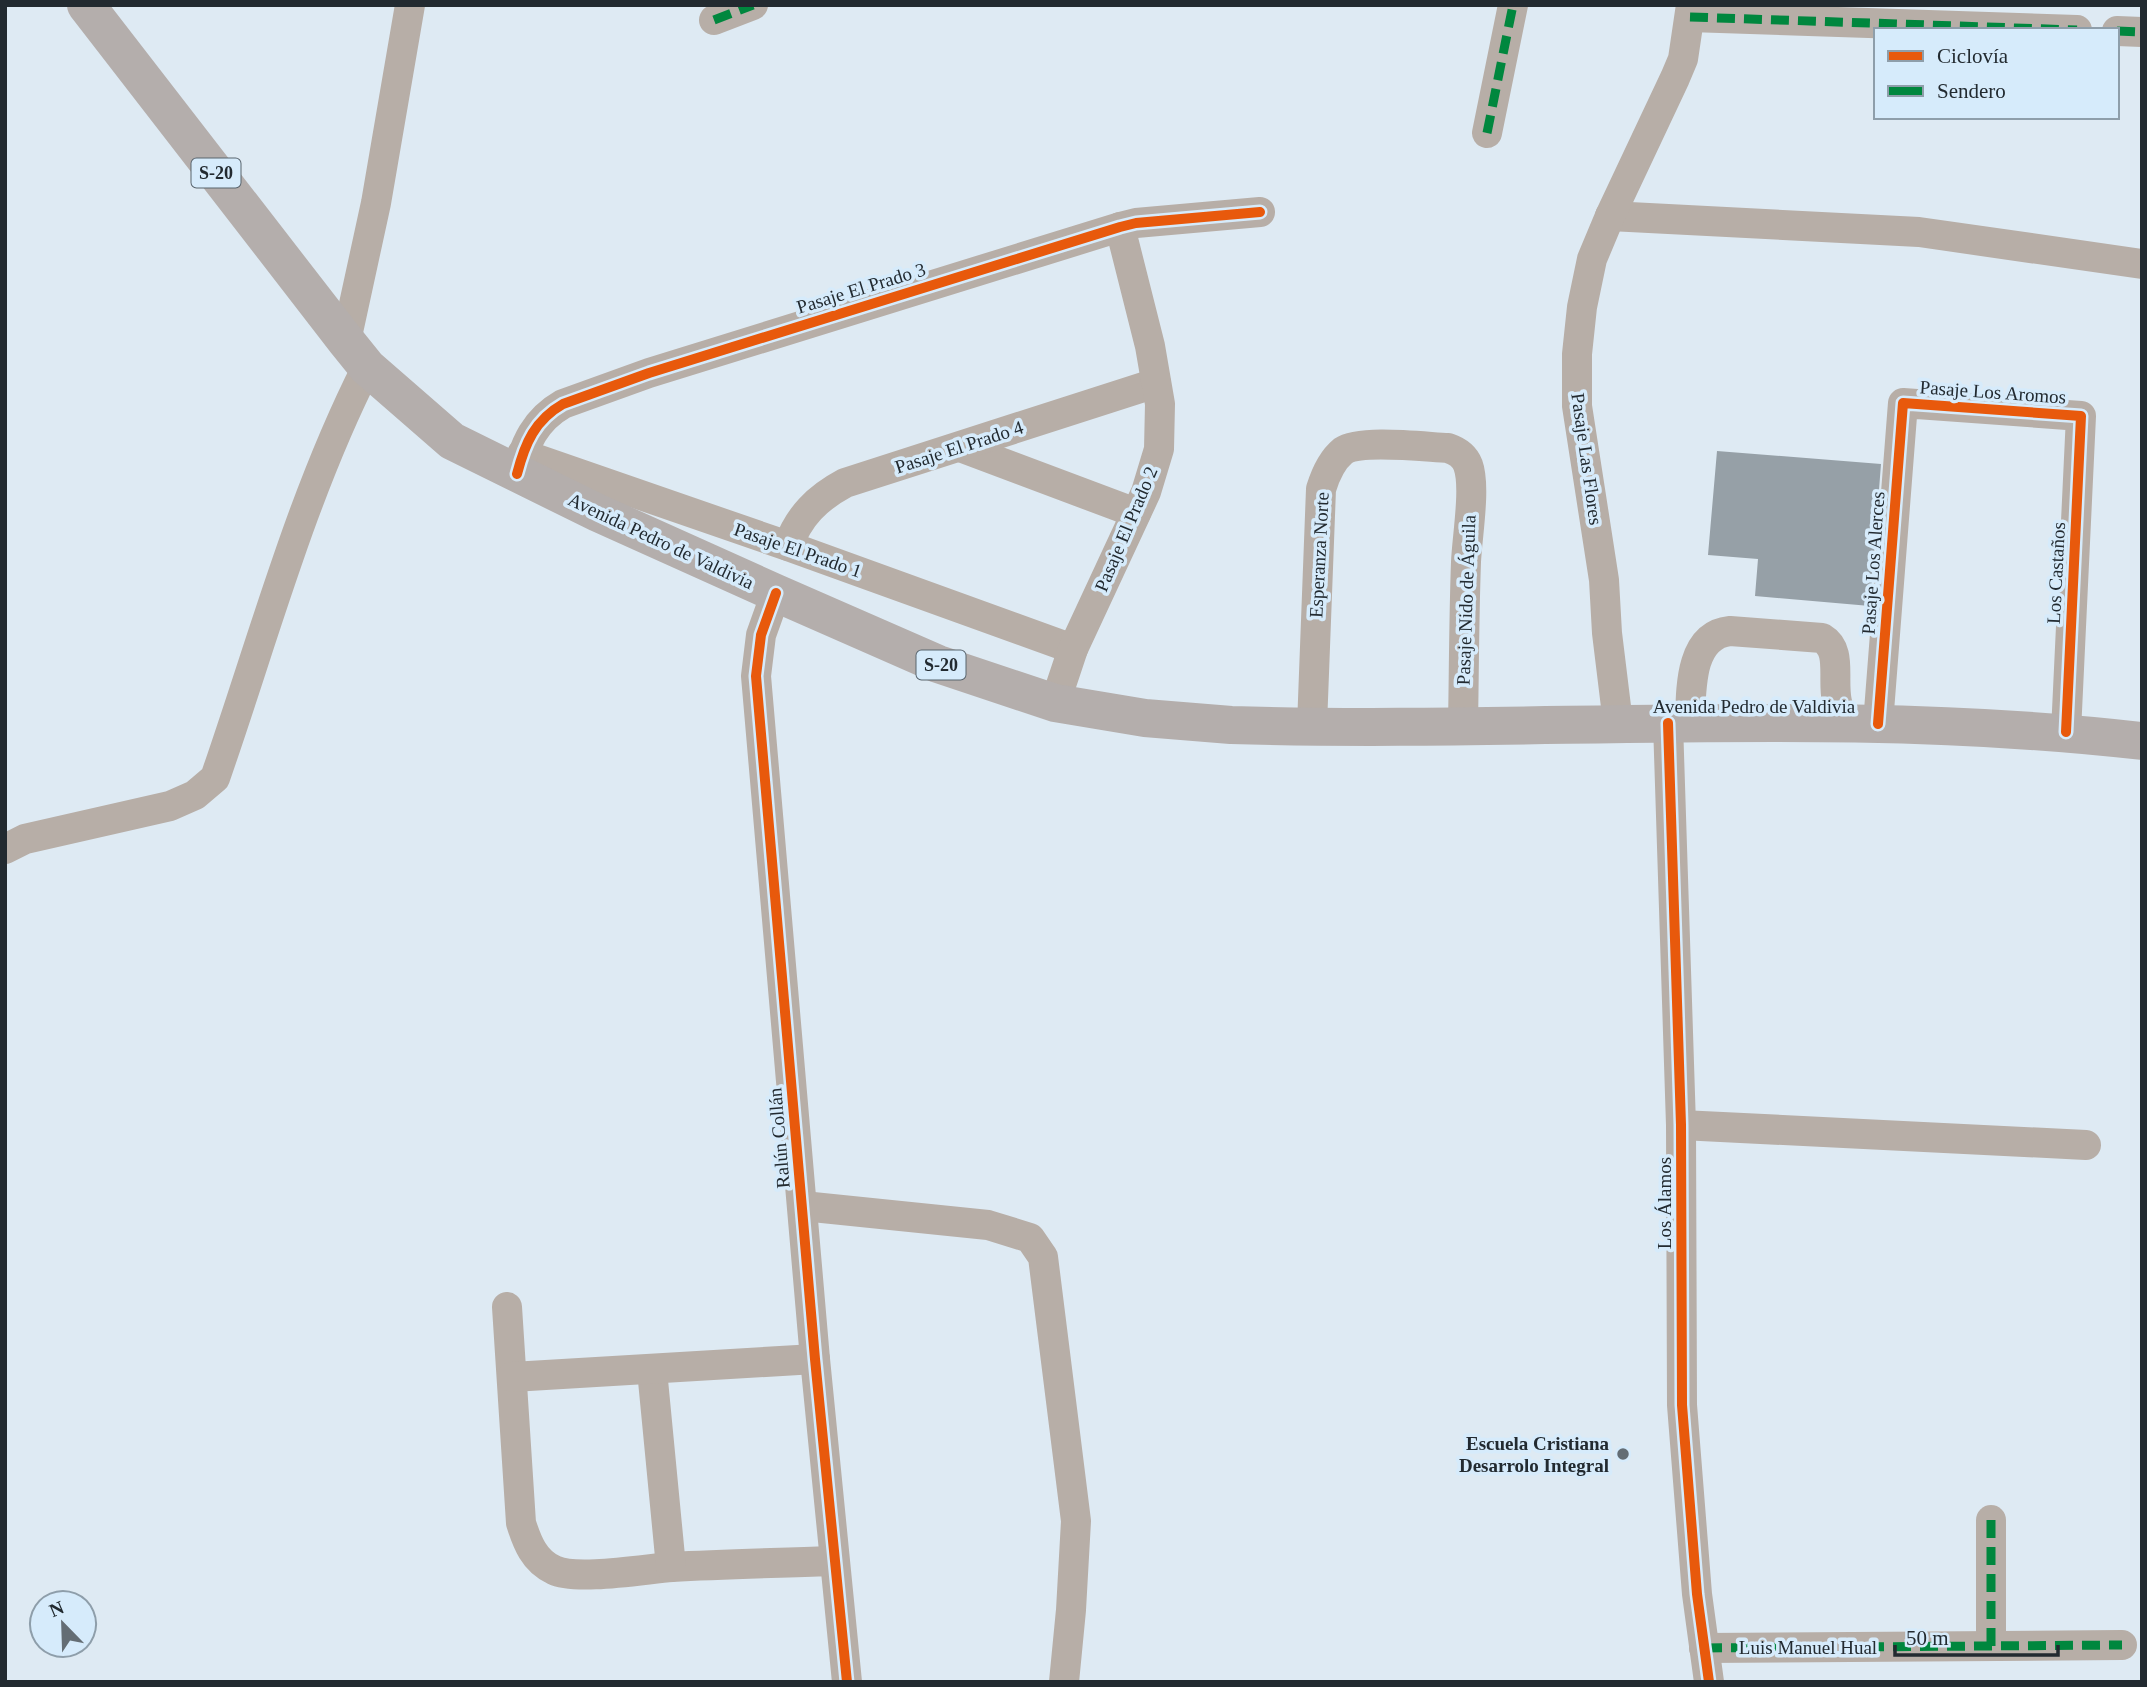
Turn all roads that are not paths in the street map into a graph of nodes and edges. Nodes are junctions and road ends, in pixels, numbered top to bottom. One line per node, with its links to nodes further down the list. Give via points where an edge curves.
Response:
1 (86, 5): 15 (main road, Avenida Pedro de Valdivia / S-20)
2 (410, 5): 15 (street)
3 (753, 5): 6 (street)
4 (1513, 5): 10 (street)
5 (1690, 11): 7 (street); 12 (street, Pasaje Las Flores, via 1683,59)
6 (714, 20)
7 (2036, 28)
8 (2119, 31): 9 (street)
9 (2142, 32)
10 (1487, 133)
11 (1260, 212): 13 (street, Pasaje El Prado 3)
12 (1609, 216): 14 (street, via 1919,232); 27 (street, Pasaje Las Flores, via 1592,259 1582,307 1577,406 1604,580)
13 (1120, 227): 16 (street, Pasaje El Prado 2); 20 (street, Pasaje El Prado 3, via 563,404 533,430)
14 (2142, 264)
15 (356, 354): 20 (main road, Avenida Pedro de Valdivia / S-20, via 452,441); 34 (street, via 344,413 316,479 215,778 195,796 170,806 25,839)
16 (1156, 383): 19 (street, Pasaje El Prado 4); 22 (street, Pasaje El Prado 2, via 1159,449)
17 (1903, 404): 18 (street, Pasaje Los Aromos); 29 (street, Pasaje Los Alerces)
18 (2081, 416): 32 (street, Los Castaños)
19 (960, 447): 22 (street); 23 (street, Pasaje El Prado 4, via 831,490 808,509)
20 (519, 464): 23 (street, Pasaje El Prado 1); 24 (main road, Avenida Pedro de Valdivia / S-20)
21 (1470, 475): 30 (street, Pasaje Nido de Águila); 31 (street, Esperanza Norte, via 1467,461 1448,448 1361,445 1343,452 1332,466 1320,498)
22 (1136, 513): 25 (street, Pasaje El Prado 2)
23 (788, 545): 25 (street, Pasaje El Prado 1)
24 (776, 593): 26 (main road, Avenida Pedro de Valdivia / S-20, via 938,664); 37 (street, Ralún Collán, via 761,635 757,676)
25 (1073, 649): 26 (street, Pasaje El Prado 2)
26 (1055, 703): 31 (main road, Avenida Pedro de Valdivia / S-20, via 1190,723)
27 (1618, 723): 28 (main road, Avenida Pedro de Valdivia); 30 (main road, Avenida Pedro de Valdivia / S-20)
28 (1679, 723): 29 (main road, Avenida Pedro de Valdivia); 29 (street, Los Álamos, via 1705,641 1730,631 1827,640 1835,654 1838,709); 35 (street, Los Álamos)
29 (1863, 724): 32 (main road, Avenida Pedro de Valdivia)
30 (1463, 725): 31 (main road, Avenida Pedro de Valdivia / S-20)
31 (1312, 726)
32 (2066, 732): 33 (main road, Avenida Pedro de Valdivia)
33 (2142, 741)
34 (5, 849)
35 (1681, 1125): 36 (street); 47 (street, Los Álamos, via 1682,1405)
36 (2086, 1145)
37 (803, 1206): 39 (street, Ralún Collán); 49 (street, via 988,1225 1030,1238 1043,1257 1076,1521)
38 (508, 1307): 41 (street)
39 (816, 1359): 40 (street); 43 (street, Ralún Collán)
40 (652, 1370): 41 (street); 44 (street)
41 (512, 1377): 44 (street, via 521,1523 539,1560 555,1571 584,1574)
42 (1991, 1520): 45 (street)
43 (834, 1561): 44 (street); 48 (street, Ralún Collán)
44 (671, 1567)
45 (1991, 1646): 46 (street, Luis Manuel Hual); 47 (street, Luis Manuel Hual)
46 (2122, 1646)
47 (1704, 1648): 50 (street, Los Álamos)
48 (847, 1682)
49 (1064, 1682)
50 (1709, 1682)

